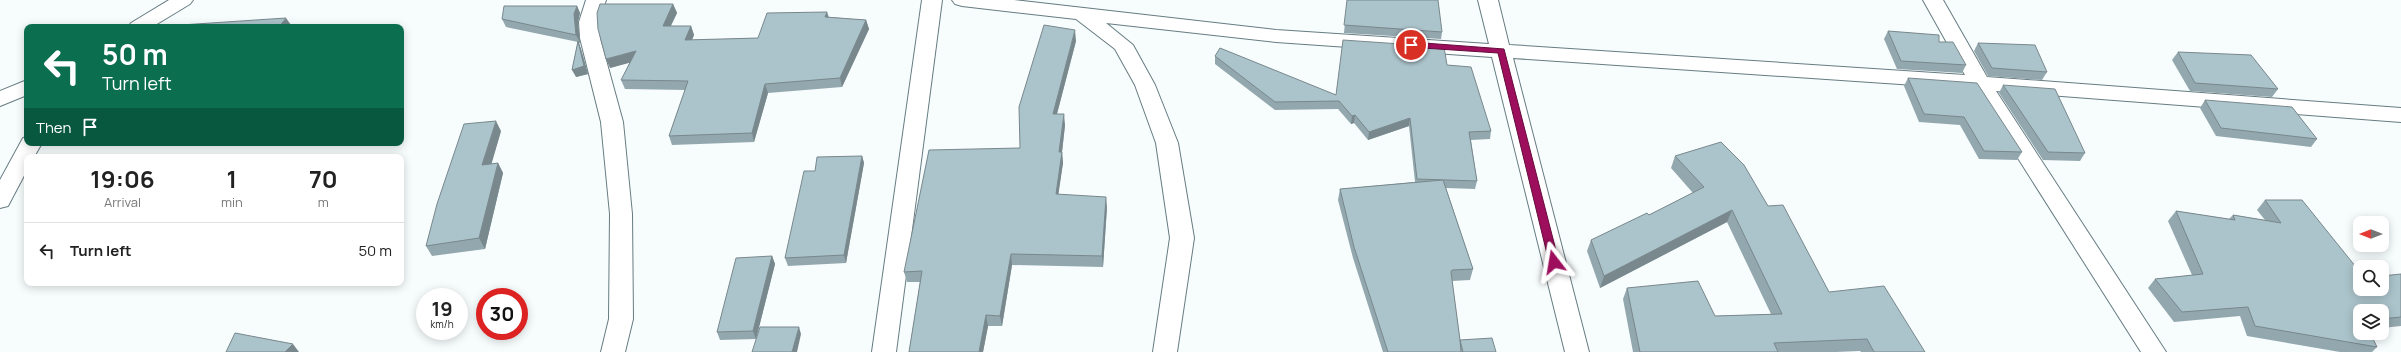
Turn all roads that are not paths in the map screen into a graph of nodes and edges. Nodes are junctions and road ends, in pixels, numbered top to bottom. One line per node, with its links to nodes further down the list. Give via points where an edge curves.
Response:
1 (183, 0): 8 (street)
2 (596, 0): 16 (street, via 589,22 590,38 612,122 621,214 621,319)
3 (932, 0): 17 (street)
4 (962, 0): 7 (street)
5 (1488, 0): 9 (street)
6 (1933, 0): 10 (street)
7 (1082, 14): 9 (street, via 1276,36); 18 (street, via 1123,45 1145,85 1167,143 1182,238)
8 (143, 24)
9 (1501, 51): 10 (street); 19 (street)
10 (1980, 83): 13 (street); 20 (street)
11 (24, 88): 12 (street)
12 (0, 99)
13 (2401, 115)
14 (24, 156): 15 (street)
15 (0, 200)
16 (613, 352)
17 (884, 352)
18 (1165, 352)
19 (1577, 352)
20 (2154, 352)

